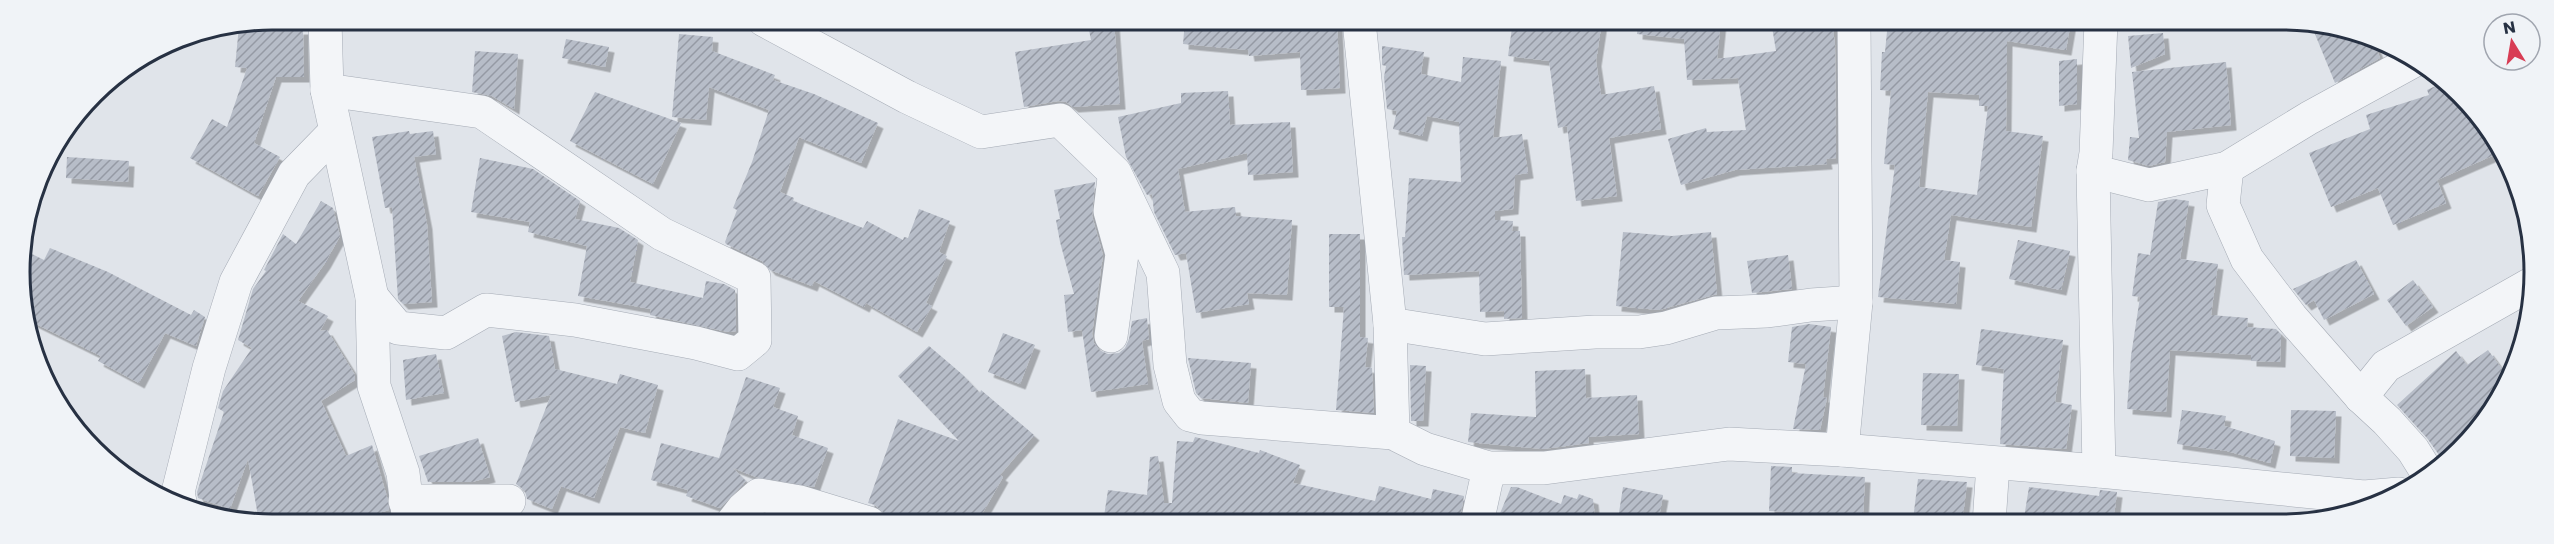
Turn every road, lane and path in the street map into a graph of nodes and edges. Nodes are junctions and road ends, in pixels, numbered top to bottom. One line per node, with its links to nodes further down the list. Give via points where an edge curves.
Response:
1 (326, 30): 7 (street)
2 (783, 30): 11 (street, via 981,132 1060,120)
3 (1360, 30): 15 (street)
4 (1854, 30): 14 (street)
5 (2101, 30): 10 (street)
6 (2403, 62): 9 (street)
7 (327, 90): 8 (street); 13 (street, via 482,112 662,234 753,278 755,340 738,354 575,320 486,310 446,333 398,328)
8 (335, 132): 13 (street); 24 (street, via 294,174 236,282 209,368)
9 (2227, 168): 10 (street, via 2149,185); 17 (street, via 2223,205 2247,259)
10 (2093, 171): 23 (street)
11 (1115, 173): 16 (street, via 1110,211 1122,254); 18 (street, via 1163,273 1170,365 1179,401 1190,415)
12 (2523, 289): 17 (street, via 2386,366)
13 (372, 297): 27 (street, via 374,386 403,472)
14 (1856, 302): 15 (street, via 1716,313 1639,332 1485,339); 19 (street)
15 (1390, 324): 18 (street)
16 (1111, 336)
17 (2361, 398): 22 (street, via 2400,435)
18 (1393, 433): 21 (street, via 1425,449)
19 (1842, 450): 20 (street); 21 (street, via 1729,444 1544,468)
20 (1993, 464): 23 (street); 31 (street)
21 (1489, 468): 30 (street)
22 (2424, 468)
23 (2099, 471): 25 (street)
24 (179, 496)
25 (2375, 496)
26 (509, 501): 27 (street)
27 (407, 512)
28 (739, 514): 29 (street, via 759,495)
29 (839, 514)
30 (1479, 514)
31 (1990, 514)

